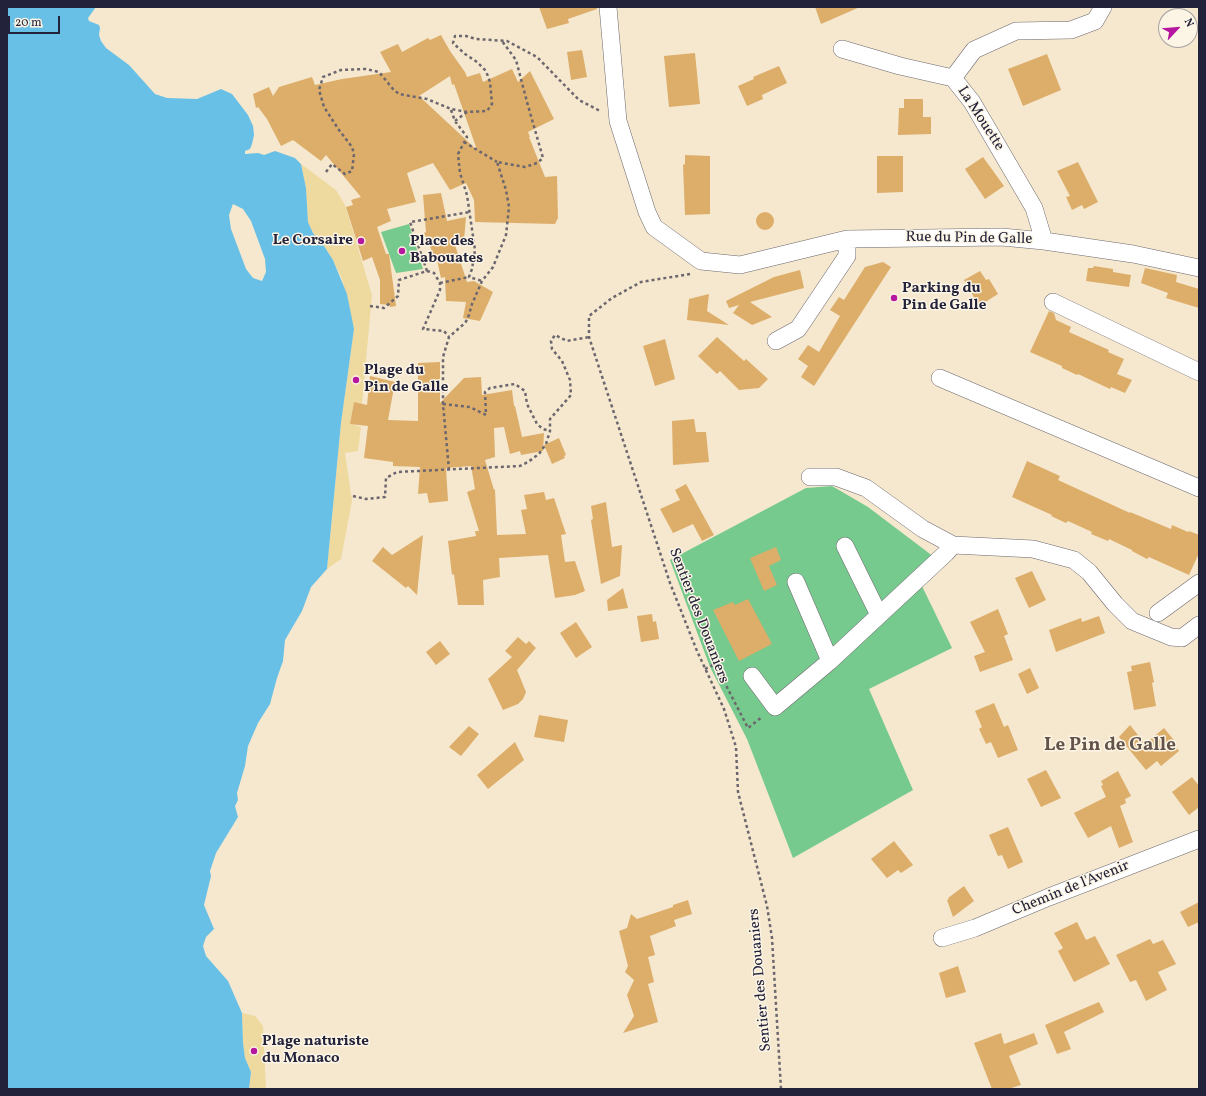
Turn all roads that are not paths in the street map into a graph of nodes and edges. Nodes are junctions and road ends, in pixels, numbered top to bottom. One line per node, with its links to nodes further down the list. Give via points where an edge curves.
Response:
1 (608, 7): 5 (street, Rue du Pin de Galle, via 618,120 654,227 701,262 740,265)
2 (1103, 7): 4 (street, via 1095,21 1071,30 1016,31 974,50)
3 (842, 49): 4 (street, La Mouette)
4 (952, 78): 6 (street, La Mouette, via 972,102 1034,208)
5 (847, 239): 6 (street, Rue du Pin de Galle, via 1002,237); 9 (street, via 847,256 798,329)
6 (1044, 241): 7 (street, Rue du Pin de Galle, via 1133,254)
7 (1199, 268)
8 (1053, 302): 10 (street)
9 (776, 341)
10 (1199, 372)
11 (940, 378): 13 (street)
12 (810, 477): 14 (street, via 836,476 866,488 923,529)
13 (1199, 488)
14 (953, 544): 19 (street); 20 (street, via 1033,549 1074,560 1089,572 1114,604 1132,621 1170,637 1182,638)
15 (845, 546): 19 (street)
16 (796, 582): 21 (street)
17 (1199, 583): 18 (street)
18 (1158, 613)
19 (879, 615): 21 (street)
20 (1199, 625)
21 (830, 661): 22 (street, via 775,707)
22 (752, 676)
23 (1199, 839): 24 (street, Chemin de l'Avenir, via 1048,897 976,928)
24 (942, 938)

